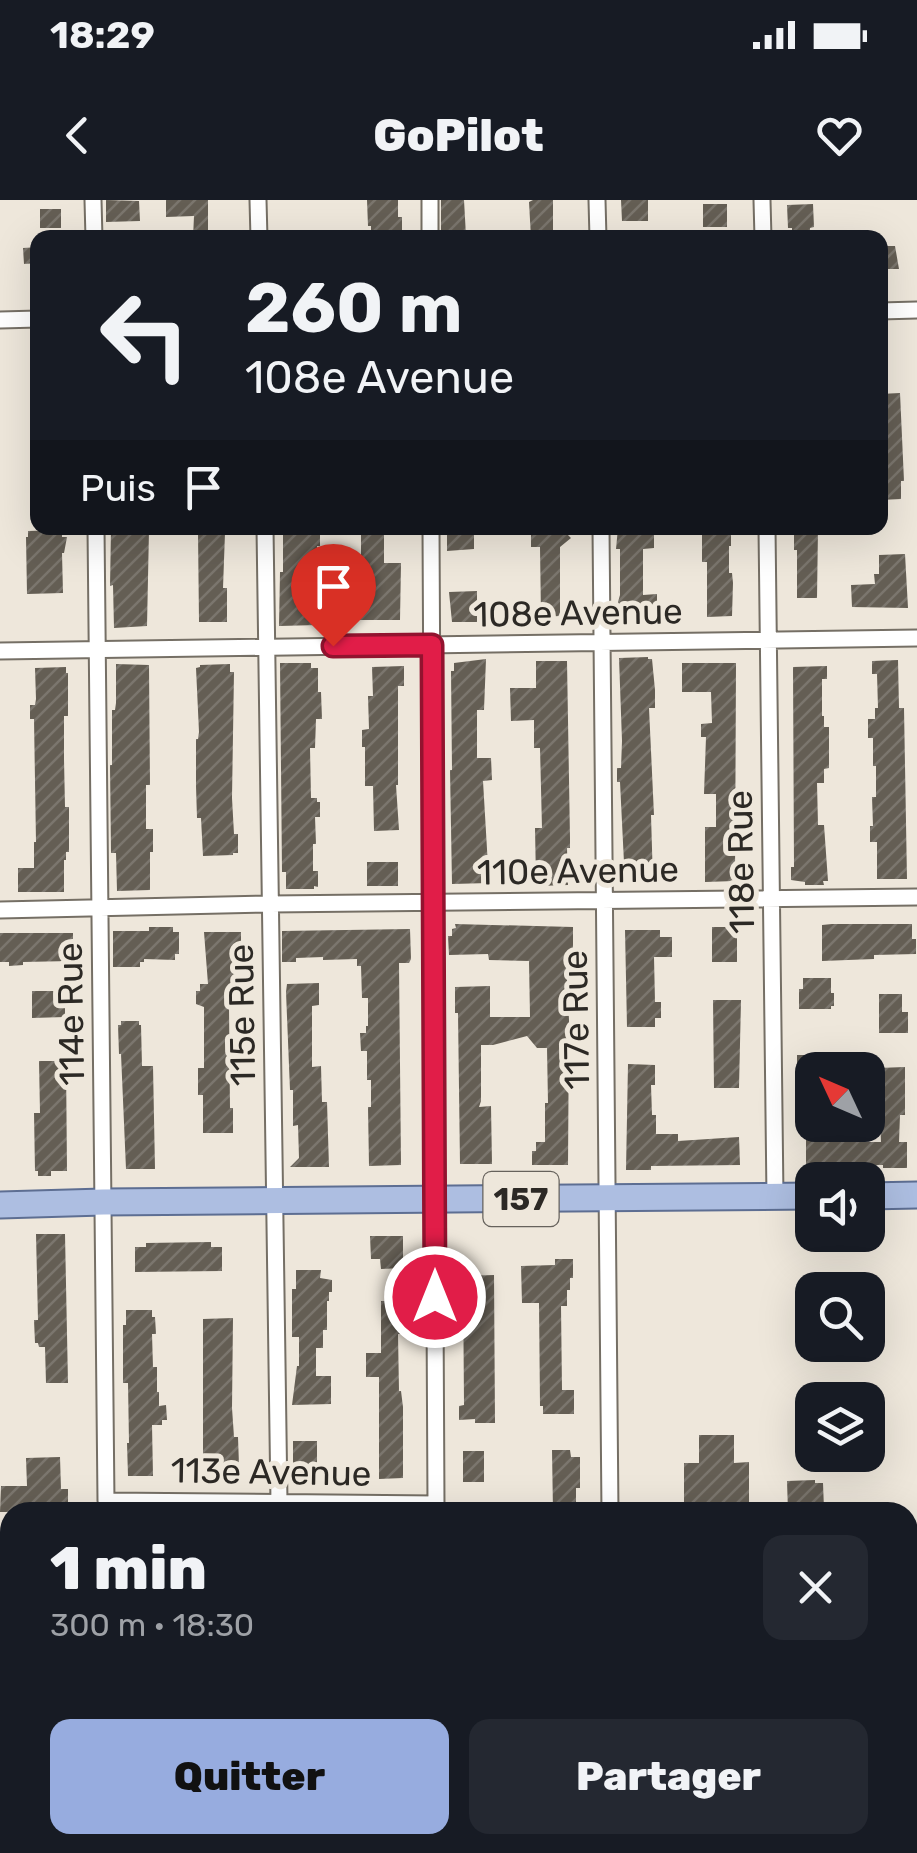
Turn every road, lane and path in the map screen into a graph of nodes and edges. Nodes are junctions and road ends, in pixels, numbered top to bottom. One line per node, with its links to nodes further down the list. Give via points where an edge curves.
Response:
1 (94, 200): 6 (street)
2 (258, 200): 7 (street)
3 (430, 200): 8 (street)
4 (598, 200): 9 (street)
5 (762, 200): 10 (street)
6 (94, 230)
7 (259, 230)
8 (430, 230)
9 (598, 230)
10 (763, 230)
11 (888, 310): 12 (street)
12 (917, 310)
13 (30, 319): 14 (street)
14 (0, 320)
15 (96, 535): 25 (street, 114e Rue)
16 (265, 535): 24 (street, 115e Rue)
17 (431, 535): 23 (street)
18 (600, 535): 22 (street, 117e Rue)
19 (766, 535): 21 (street, 118e Rue)
20 (917, 638): 21 (street, 108e Avenue)
21 (768, 640): 22 (street, 108e Avenue); 28 (street, 118e Rue)
22 (602, 642): 23 (street, 108e Avenue); 29 (street, 117e Rue)
23 (432, 645): 24 (street, 108e Avenue); 30 (street)
24 (266, 648): 25 (street, 108e Avenue); 31 (street, 115e Rue)
25 (98, 650): 26 (street, 108e Avenue); 32 (street, 114e Rue)
26 (0, 651)
27 (917, 897): 28 (street, 110e Avenue)
28 (771, 899): 29 (street, 110e Avenue); 34 (street, 118e Rue)
29 (604, 900): 30 (street, 110e Avenue); 38 (street, 117e Rue)
30 (433, 902): 31 (street, 110e Avenue); 39 (street)
31 (270, 904): 32 (street, 110e Avenue); 40 (street, 115e Rue)
32 (100, 907): 33 (street, 110e Avenue); 41 (street, 114e Rue)
33 (0, 910)
34 (775, 1196): 35 (main road, 157); 38 (main road, 157)
35 (795, 1196)
36 (885, 1196): 37 (main road)
37 (917, 1196)
38 (608, 1198): 39 (main road, 157); 46 (street, 117e Rue)
39 (435, 1199): 40 (main road, 157); 45 (street, 113e Avenue)
40 (275, 1201): 41 (main road, 157); 44 (street, 115e Rue)
41 (103, 1202): 42 (main road, 157); 43 (street, 114e Rue)
42 (0, 1205)
43 (106, 1500): 44 (street, 113e Avenue)
44 (279, 1502)
45 (436, 1502)
46 (610, 1502)

